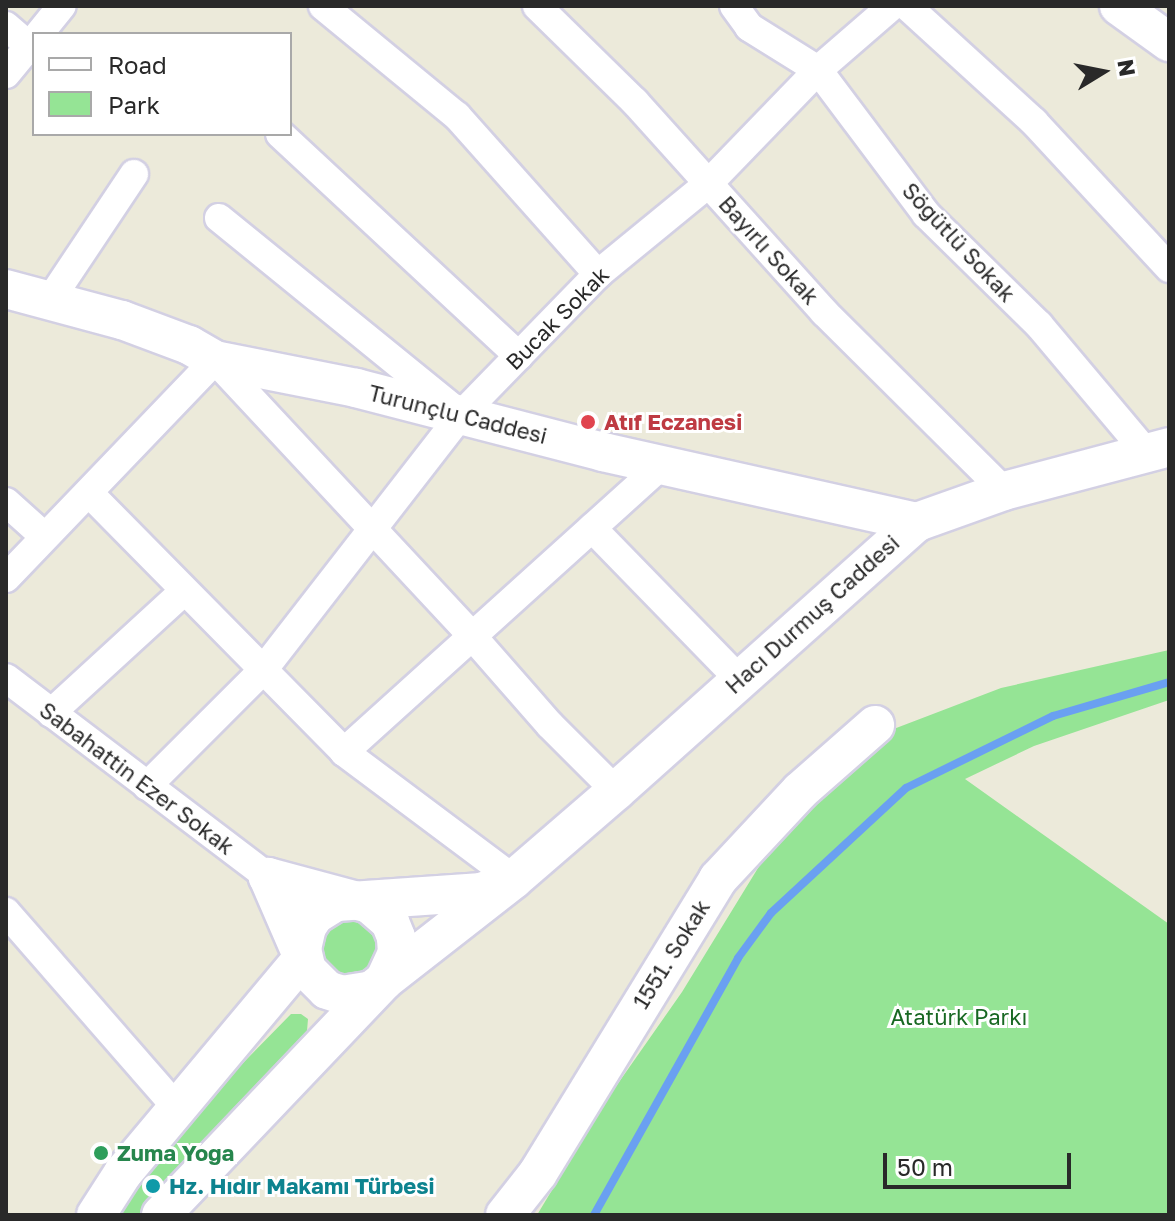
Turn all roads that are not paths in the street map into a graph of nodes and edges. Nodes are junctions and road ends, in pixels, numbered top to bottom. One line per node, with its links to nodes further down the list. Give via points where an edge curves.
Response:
1 (62, 6): 8 (street)
2 (323, 6): 18 (street, via 457,116)
3 (537, 6): 15 (street, Bayırlı Sokak, via 635,102)
4 (734, 6): 11 (street, Söğütlü Sokak, via 749,27)
5 (892, 6): 11 (street, Bucak Sokak)
6 (907, 6): 17 (street, via 1034,122)
7 (6, 26): 9 (street)
8 (41, 32)
9 (32, 39)
10 (32, 42): 12 (street)
11 (818, 70): 15 (street, Bucak Sokak); 24 (street, Söğütlü Sokak, via 926,214)
12 (6, 74)
13 (282, 136): 21 (street)
14 (134, 174): 20 (street)
15 (708, 184): 18 (street, Bucak Sokak); 26 (street, Bayırlı Sokak, via 824,312)
16 (219, 218): 23 (street)
17 (1169, 268)
18 (598, 274): 21 (street, Bucak Sokak)
19 (6, 289): 20 (main road, Turunçlu Caddesi)
20 (48, 303): 22 (main road, Turunçlu Caddesi, via 122,320)
21 (519, 356): 23 (street, Bucak Sokak)
22 (215, 360): 23 (main road, Turunçlu Caddesi); 27 (street); 31 (street)
23 (461, 415): 25 (main road, Turunçlu Caddesi); 31 (street, Bucak Sokak)
24 (1157, 450): 26 (main road, Hacı Durmuş Caddesi)
25 (664, 463): 29 (main road, Turunçlu Caddesi); 30 (street)
26 (1004, 491): 29 (main road, Hacı Durmuş Caddesi)
27 (90, 494): 32 (street); 34 (street)
28 (6, 502): 32 (street)
29 (917, 522): 38 (main road, Hacı Durmuş Caddesi)
30 (592, 528): 35 (street); 38 (street)
31 (371, 531): 35 (street); 36 (street, Bucak Sokak)
32 (45, 537): 33 (street)
33 (6, 578)
34 (184, 591): 36 (street); 39 (street)
35 (472, 636): 41 (street); 43 (street)
36 (263, 670): 41 (street); 42 (street, Bucak Sokak)
37 (6, 678): 39 (street, Sabahattin Ezer Sokak)
38 (739, 679): 43 (main road, Hacı Durmuş Caddesi)
39 (51, 713): 42 (street, Sabahattin Ezer Sokak)
40 (875, 725): 53 (main road, 1551. Sokak, via 800,791 718,879 538,1173)
41 (344, 752): 45 (street)
42 (147, 786): 44 (street, Sabahattin Ezer Sokak)
43 (616, 791): 45 (main road, Hacı Durmuş Caddesi)
44 (268, 877): 46 (main road, Sabahattin Ezer Sokak); 48 (main road, Sabahattin Ezer Sokak)
45 (512, 880): 46 (main road, Hacı Durmuş Caddesi, via 482,892); 49 (main road, Hacı Durmuş Caddesi)
46 (357, 900): 48 (main road, Hacı Durmuş Caddesi, via 336,902 315,915 303,940); 49 (main road, Hacı Durmuş Caddesi, via 379,911 396,937 393,968)
47 (6, 912): 50 (street)
48 (303, 958): 49 (main road, Hacı Durmuş Caddesi, via 315,981 342,995 372,990); 50 (main road, Hacı Durmuş Caddesi)
49 (384, 981): 52 (main road, Hacı Durmuş Caddesi)
50 (178, 1109): 51 (main road, Hacı Durmuş Caddesi, via 123,1173)
51 (96, 1215)
52 (161, 1215)
53 (505, 1215)

